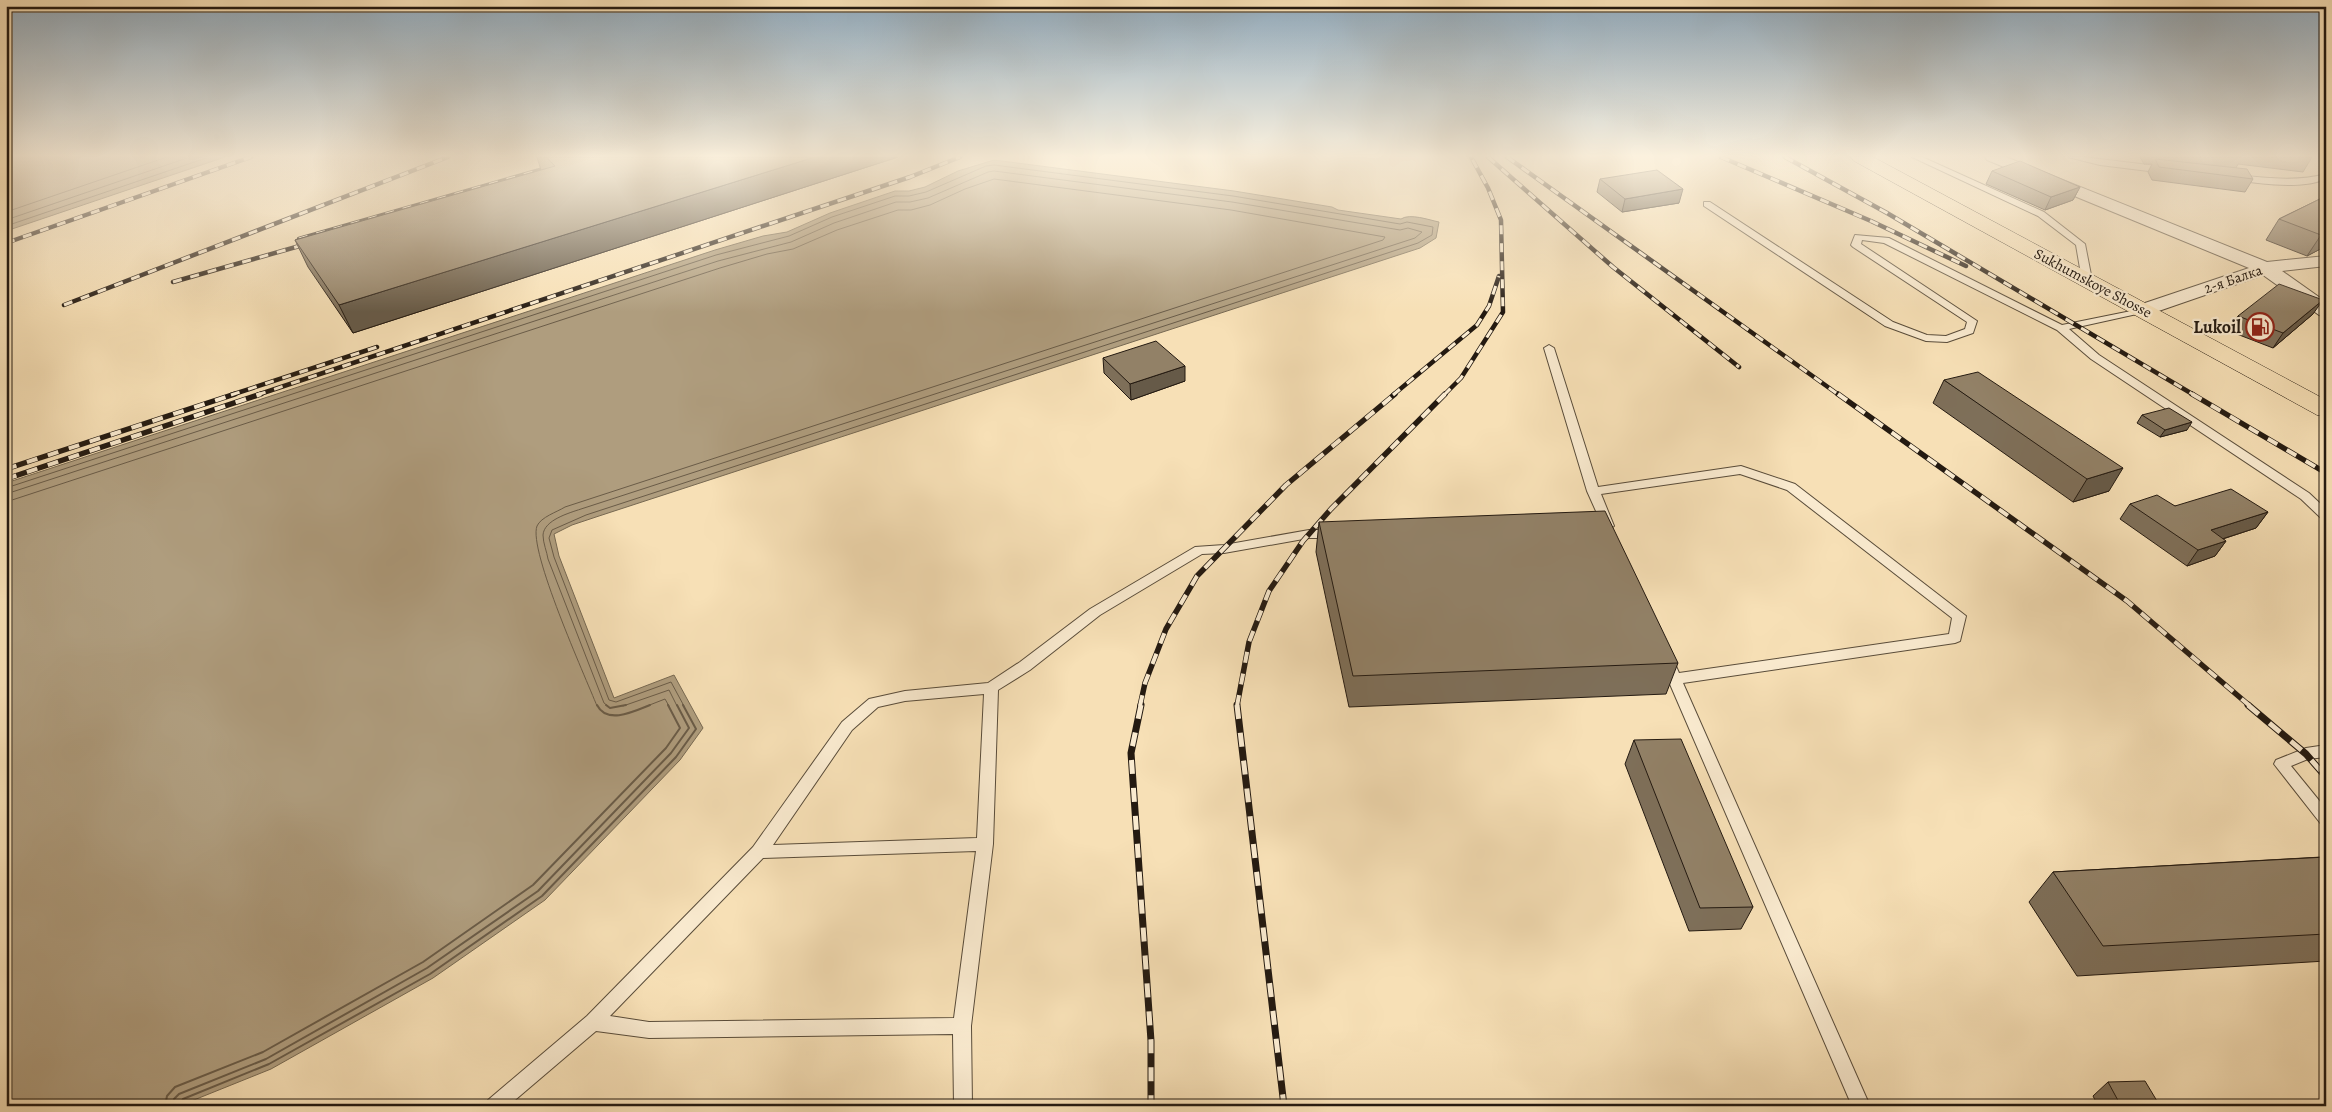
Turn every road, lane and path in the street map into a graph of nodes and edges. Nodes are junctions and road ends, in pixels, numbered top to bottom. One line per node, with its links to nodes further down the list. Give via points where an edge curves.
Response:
1 (1714, 209): 10 (lane, via 1889,324 1926,338 1947,339 1969,331 1972,321 1856,245 1858,237 1886,240)
2 (1956, 209): 7 (highway, Sukhumskoye Shosse)
3 (2030, 209): 7 (lane, via 2080,244)
4 (2120, 209): 6 (street)
5 (2326, 261): 6 (street, 2-я Балка)
6 (2265, 268): 8 (street, 2-я Балка); 9 (street)
7 (2087, 280): 8 (highway, Sukhumskoye Shosse)
8 (2143, 310): 10 (lane); 12 (highway, Sukhumskoye Shosse)
9 (2326, 311)
10 (2061, 328): 14 (lane, via 2102,362 2305,496)
11 (1549, 348): 13 (lane)
12 (2326, 410)
13 (1593, 491): 15 (lane, via 1611,531); 18 (lane, via 1741,470 1791,487 1959,616 1955,638)
14 (2326, 516)
15 (1589, 527)
16 (1345, 534): 19 (lane, via 1309,534 1224,549 1199,550 1095,612)
17 (1660, 644): 18 (lane)
18 (1675, 679): 28 (lane)
19 (991, 688): 22 (lane); 23 (lane, via 905,696 874,703 847,726)
20 (2326, 751): 21 (lane, via 2306,754 2281,764)
21 (2326, 820)
22 (985, 844): 23 (lane); 25 (lane)
23 (759, 852): 24 (lane)
24 (593, 1022): 25 (lane, via 649,1030); 26 (lane)
25 (962, 1026): 27 (lane)
26 (494, 1106)
27 (964, 1106)
28 (1861, 1106)

